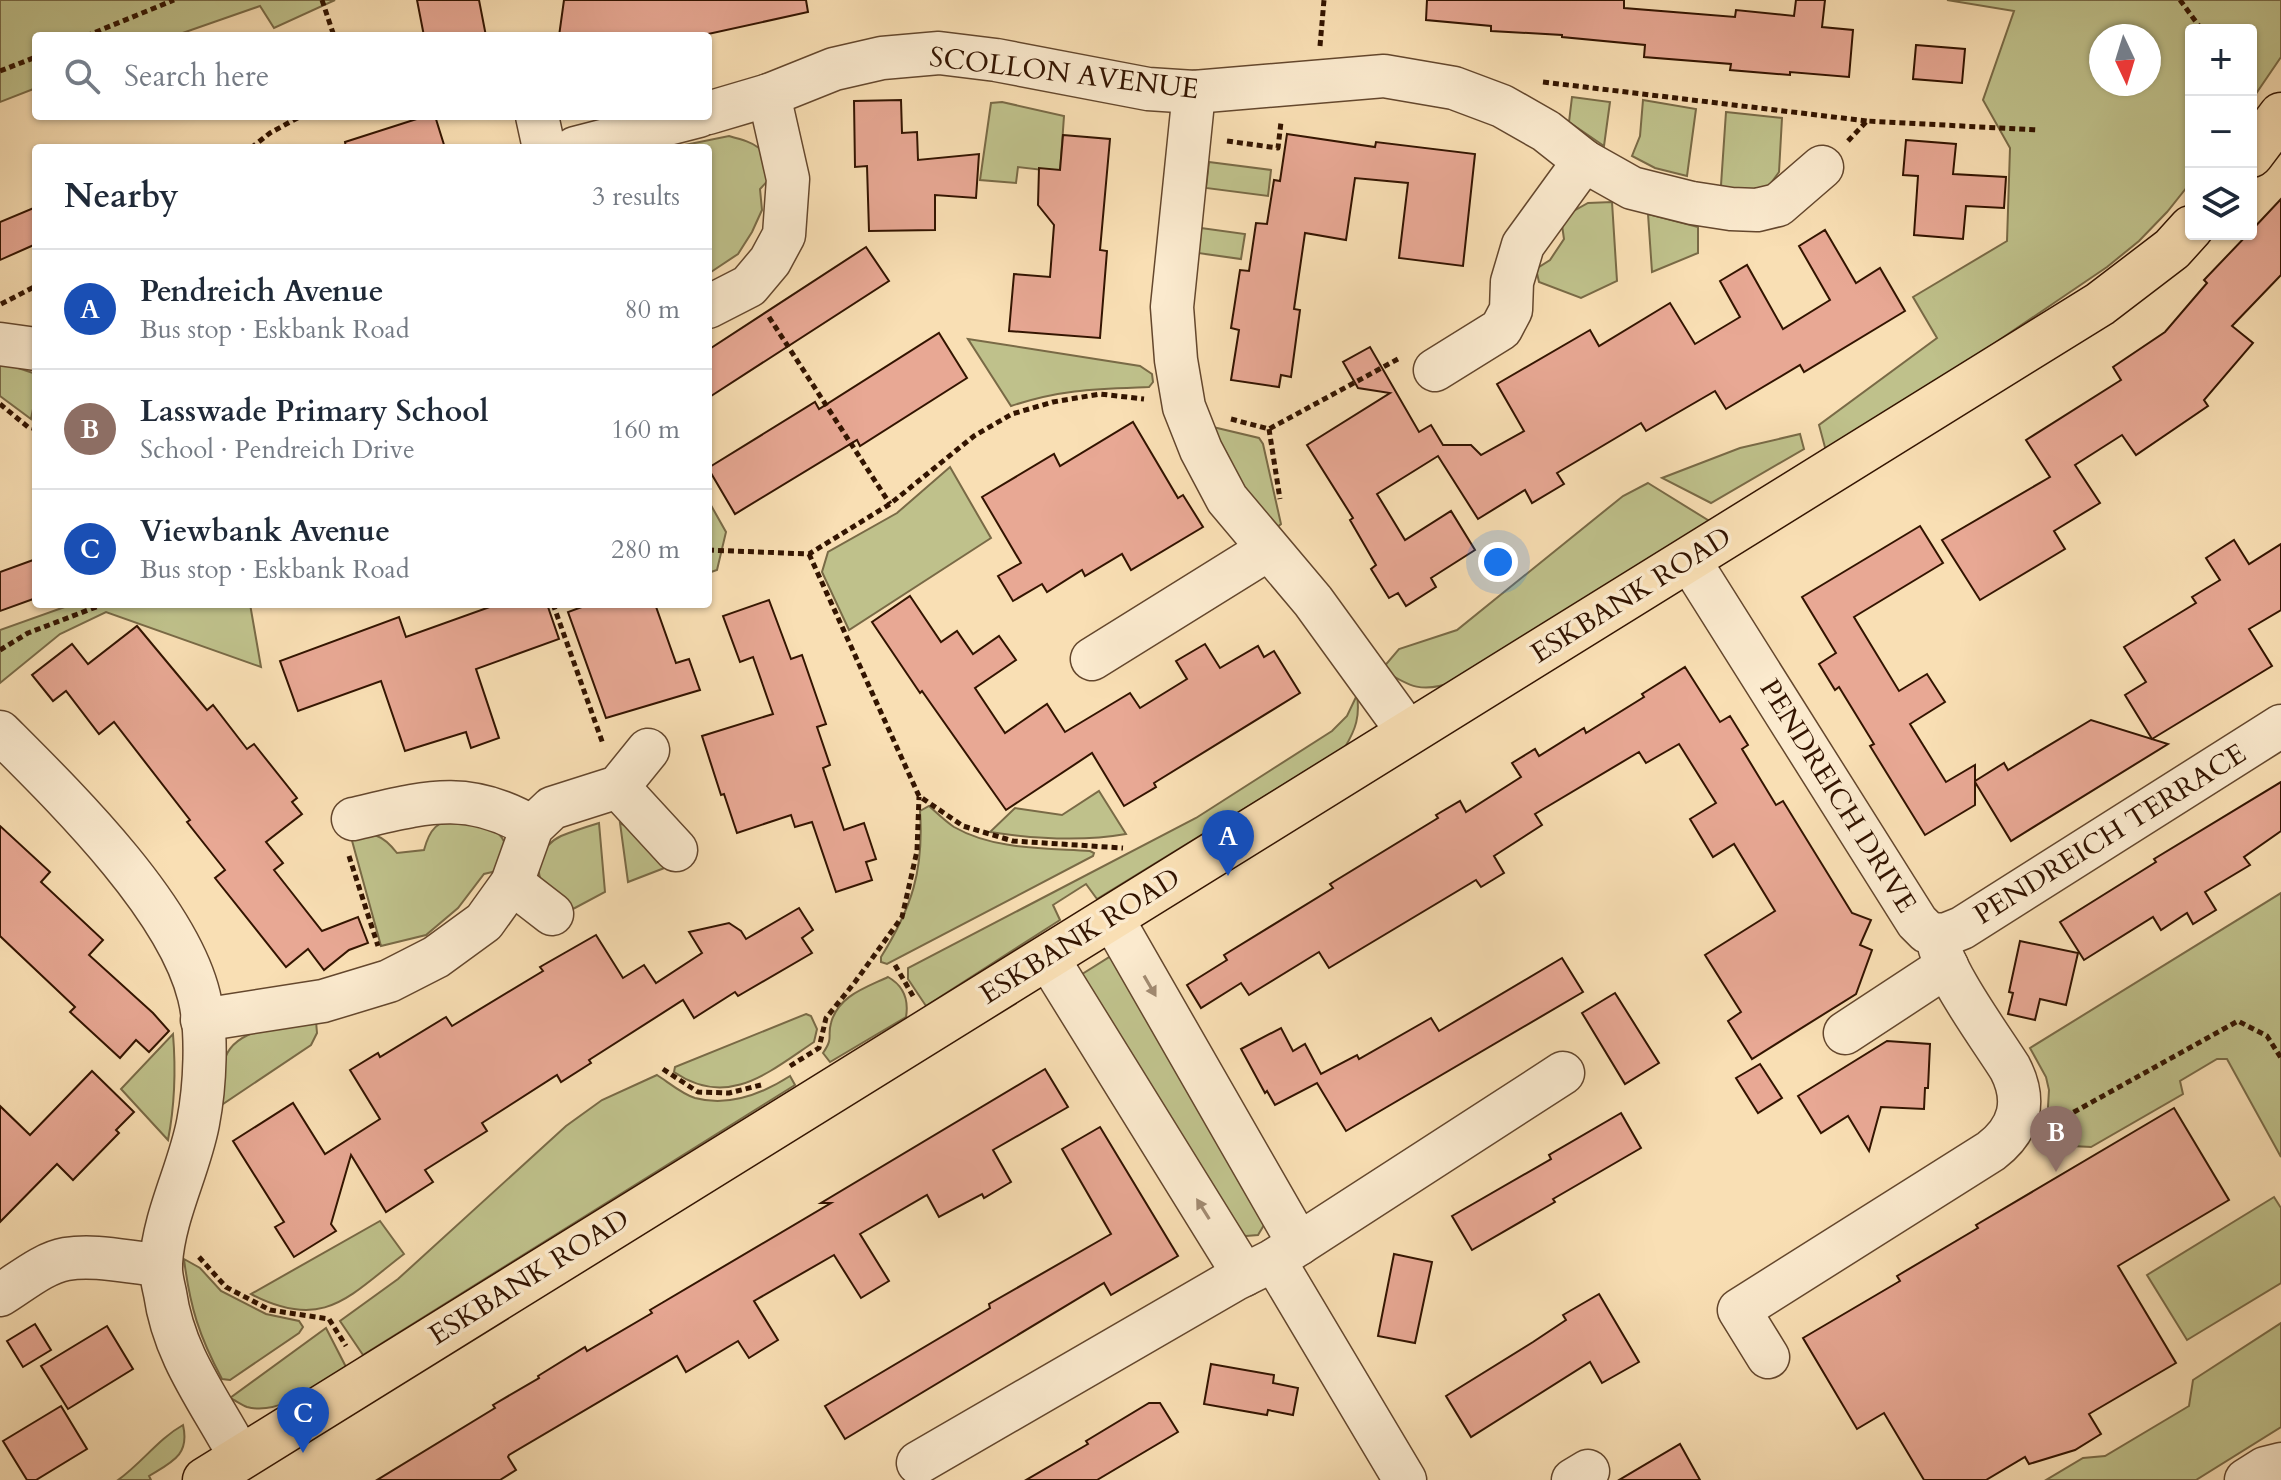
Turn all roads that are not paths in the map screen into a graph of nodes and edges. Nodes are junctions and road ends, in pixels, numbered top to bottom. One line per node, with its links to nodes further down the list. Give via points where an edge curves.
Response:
1 (1194, 92): 2 (street, SCOLLON AVENUE, via 939,53 834,69); 8 (street, SCOLLON AVENUE, via 1384,76 1454,88 1502,106); 15 (street, via 1172,307 1176,360 1184,407 1201,450 1227,499)
2 (769, 95): 3 (street, SCOLLON AVENUE); 11 (street, via 788,179 784,235 749,286)
3 (712, 112)
4 (538, 120): 6 (street)
5 (684, 120): 7 (street)
6 (543, 144)
7 (590, 144)
8 (1584, 161): 9 (street, SCOLLON AVENUE, via 1632,188 1692,203 1757,210 1778,205); 14 (street, via 1523,245 1512,282 1511,310 1501,329)
9 (1822, 167)
10 (2185, 235): 16 (main road, ESKBANK ROAD, via 2100,304)
11 (712, 305)
12 (0, 344): 13 (street)
13 (32, 348)
14 (1435, 370)
15 (1267, 550): 17 (street); 20 (street, via 1313,601)
16 (1689, 560): 20 (main road, ESKBANK ROAD); 29 (street, PENDREICH DRIVE, via 1917,922)
17 (1104, 639)
18 (2281, 726): 29 (street, PENDREICH TERRACE, via 1947,934)
19 (0, 732): 31 (street, via 61,793 165,922 189,963)
20 (1408, 732): 28 (main road, ESKBANK ROAD)
21 (648, 750): 22 (street)
22 (618, 787): 24 (street, via 552,808); 25 (street)
23 (353, 819): 24 (street, via 431,801 456,802 507,813)
24 (532, 827): 26 (street)
25 (676, 850)
26 (512, 883): 27 (street); 31 (street, via 484,922 436,957 389,981 323,1001)
27 (552, 914)
28 (1112, 918): 30 (main road, ESKBANK ROAD); 35 (street, one-way to 35)
29 (1942, 950): 32 (street, PENDREICH TERRACE); 37 (street, PENDREICH DRIVE, via 2017,1082 2019,1115 1991,1151 1739,1310)
30 (1047, 957): 35 (street, one-way to 30); 40 (main road, ESKBANK ROAD)
31 (202, 1020): 34 (street, via 198,1124)
32 (1845, 1033)
33 (1563, 1073): 35 (street)
34 (163, 1249): 36 (street, via 64,1260); 40 (street, via 172,1333)
35 (1273, 1260): 38 (street); 41 (street)
36 (0, 1295)
37 (1768, 1357)
38 (918, 1463)
39 (2281, 1464): 42 (street)
40 (223, 1469)
41 (1405, 1480)
42 (2246, 1480)

